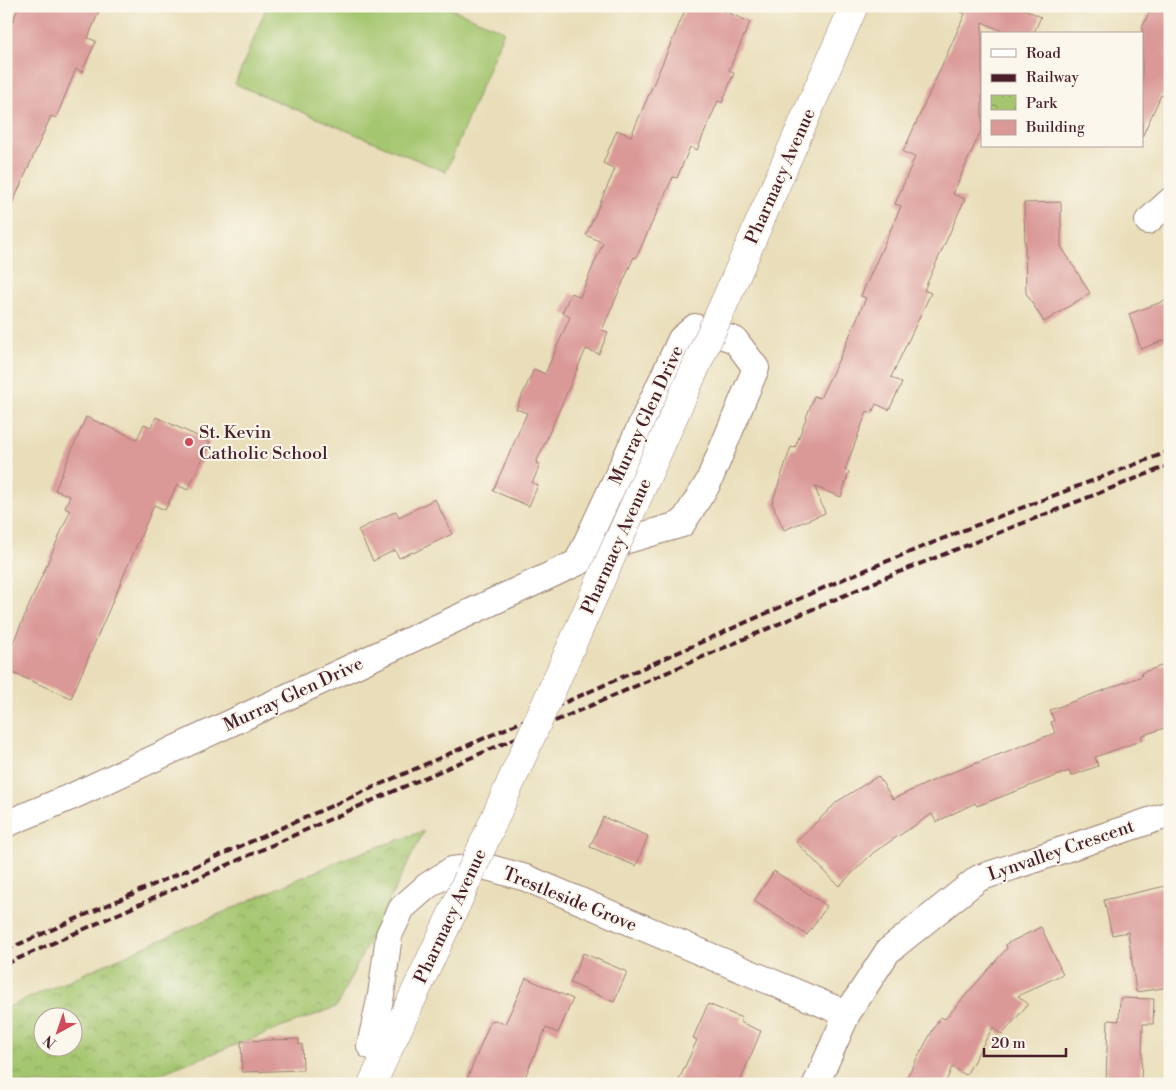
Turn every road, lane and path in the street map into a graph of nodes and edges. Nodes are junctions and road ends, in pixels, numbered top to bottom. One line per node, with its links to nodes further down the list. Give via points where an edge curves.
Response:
1 (854, 6): 9 (street, Pharmacy Avenue, bridge, via 457,903)
2 (1170, 201): 3 (street)
3 (1148, 221)
4 (578, 561): 4 (street, Murray Glen Drive, via 681,339 695,327 735,340 756,368 708,483 682,524 624,541); 6 (street, Murray Glen Drive, via 73,796)
5 (1170, 814): 7 (street, Lynvalley Crescent, via 979,878 888,951)
6 (6, 824)
7 (846, 1014): 8 (street, Trestleside Grove, via 526,878 483,866 452,870 402,908 389,935); 10 (street, Lynvalley Crescent)
8 (370, 1046)
9 (372, 1084)
10 (816, 1084)

